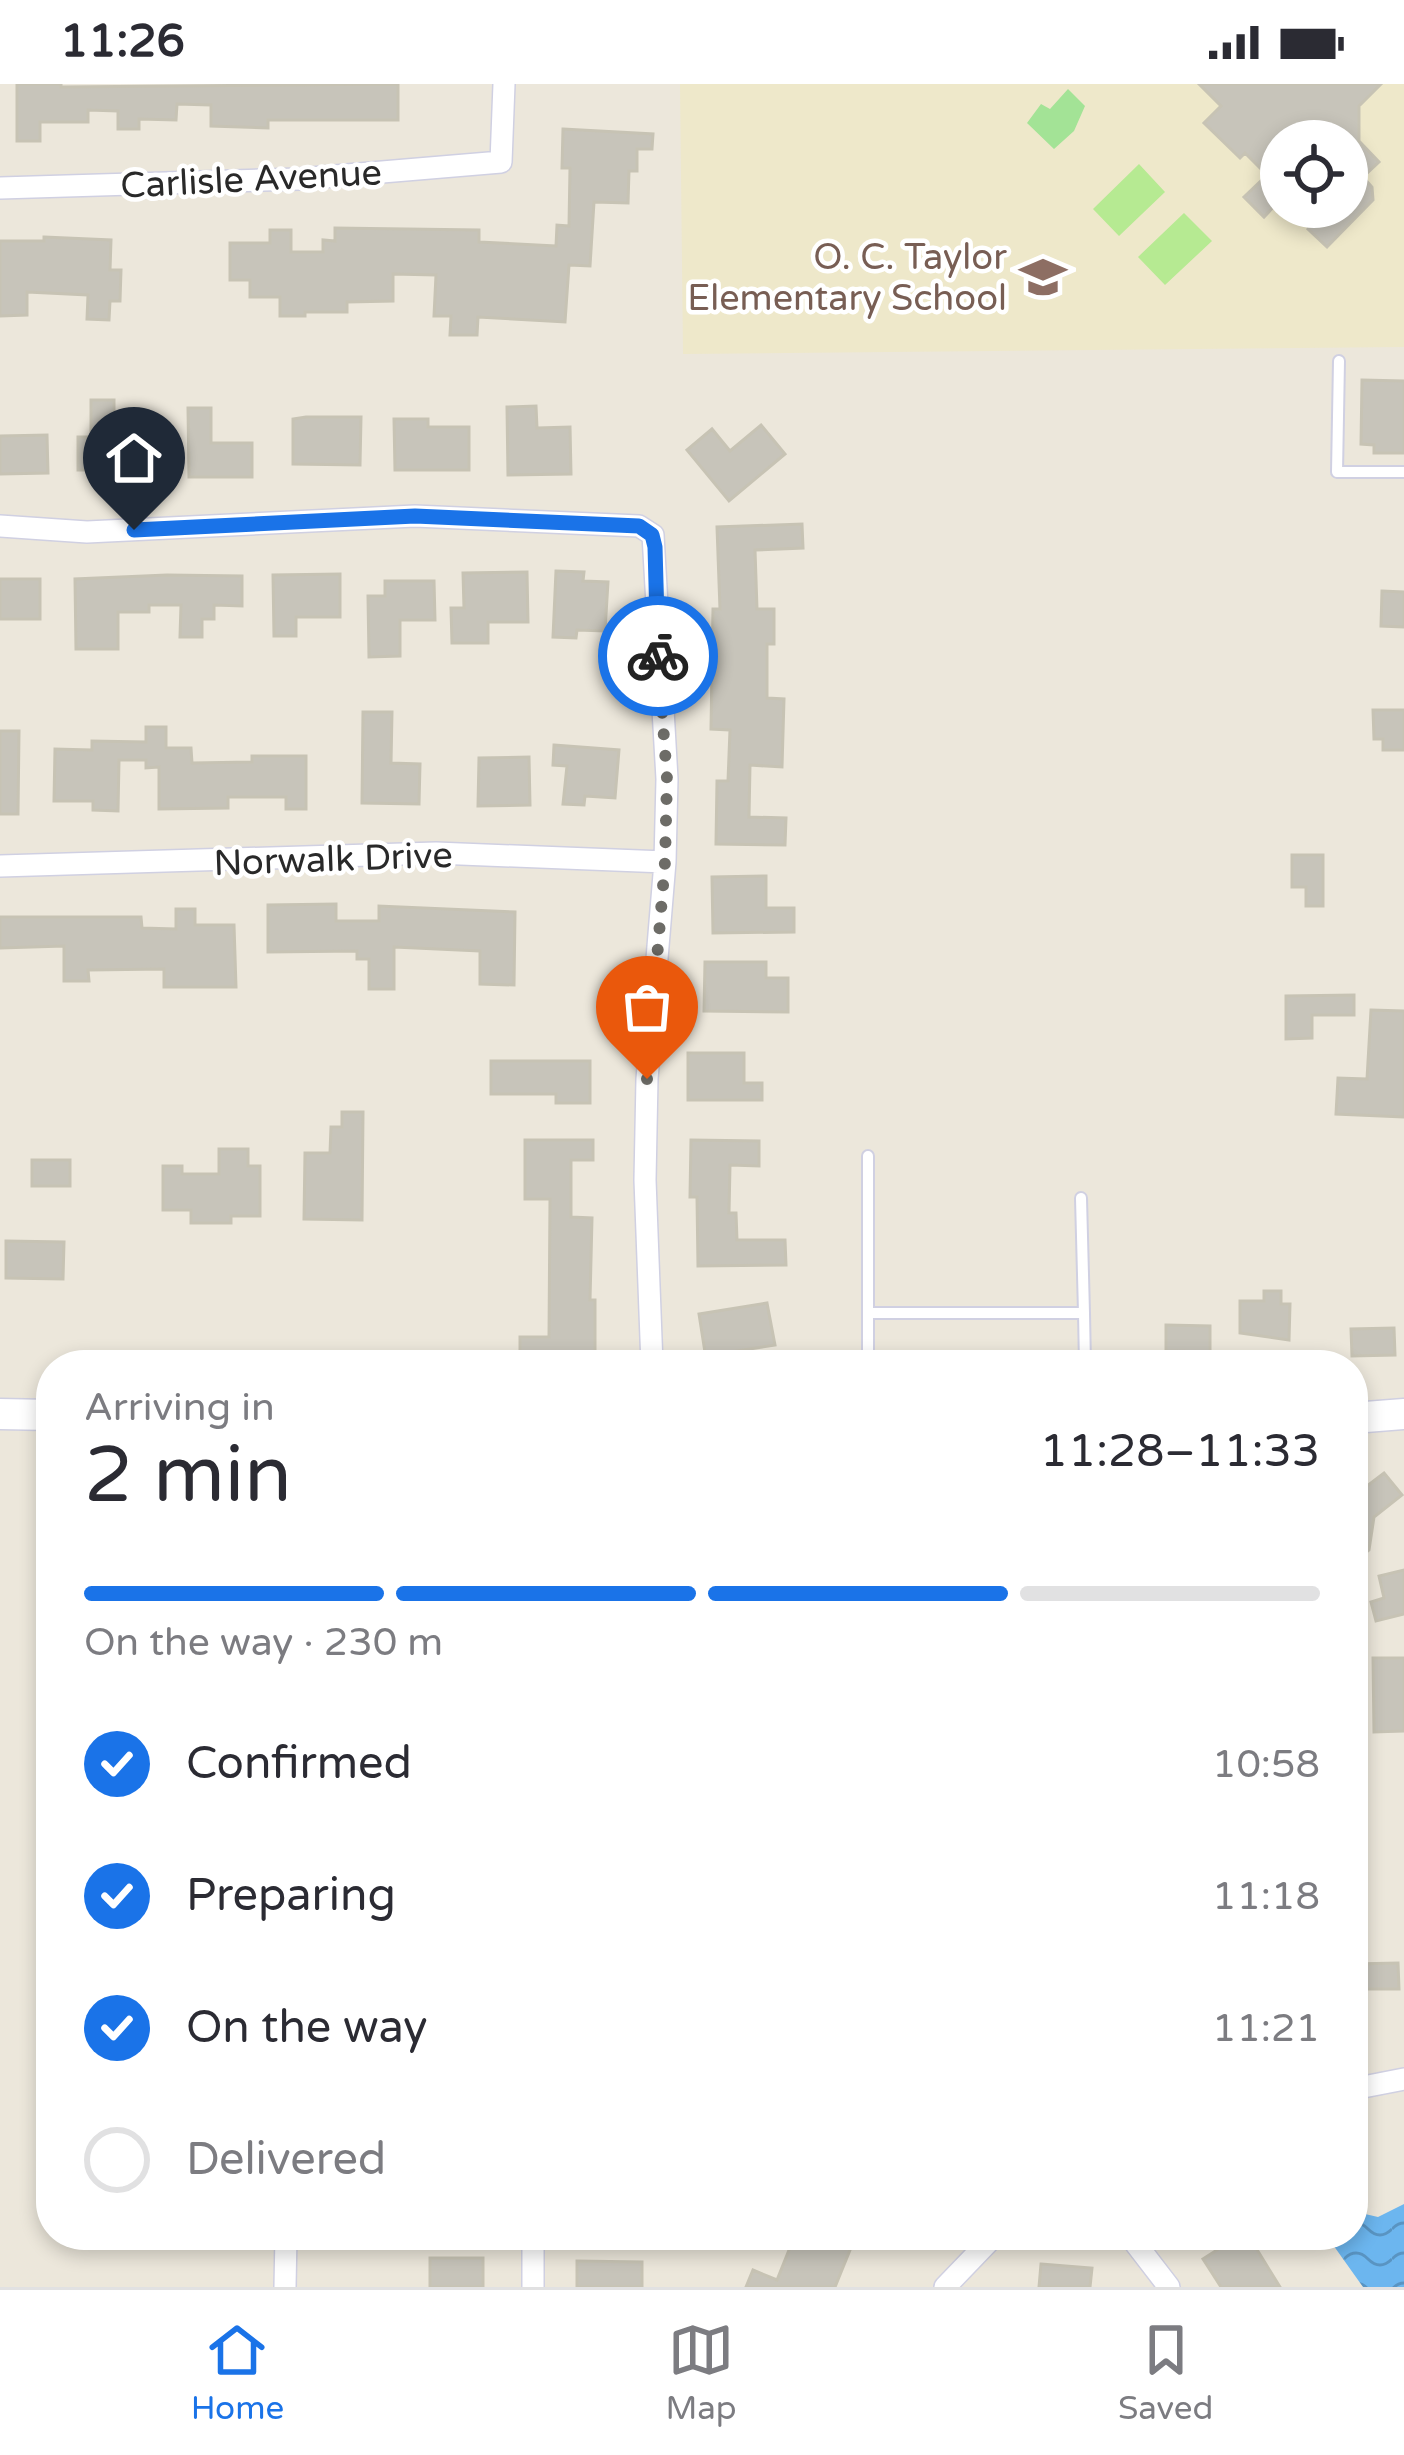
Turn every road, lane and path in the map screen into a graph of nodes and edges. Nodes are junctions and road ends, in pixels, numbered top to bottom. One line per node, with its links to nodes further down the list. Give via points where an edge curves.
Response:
1 (504, 84): 2 (street, Carlisle Avenue, via 501,162)
2 (0, 188)
3 (1339, 361): 4 (lane, via 1337,472)
4 (1404, 472)
5 (0, 526): 6 (street, via 87,532 415,516 639,526 652,535)
6 (665, 862): 7 (street, Norwalk Drive, via 436,853); 12 (street, via 647,1079)
7 (0, 866)
8 (868, 1156): 10 (lane)
9 (1081, 1198): 11 (lane)
10 (869, 1313): 11 (lane); 13 (lane)
11 (1084, 1313): 14 (lane)
12 (651, 1350)
13 (868, 1350)
14 (1085, 1350)
15 (0, 1414): 16 (main road)
16 (36, 1414)
17 (1398, 1416): 18 (main road)
18 (1368, 1417)
19 (1404, 2079): 20 (street)
20 (1368, 2086)
21 (1368, 2090): 22 (street)
22 (1404, 2095)
23 (286, 2250): 27 (street)
24 (533, 2250): 28 (street)
25 (981, 2250): 29 (street)
26 (1141, 2250): 30 (street)
27 (285, 2287)
28 (533, 2287)
29 (945, 2287)
30 (1169, 2287)

